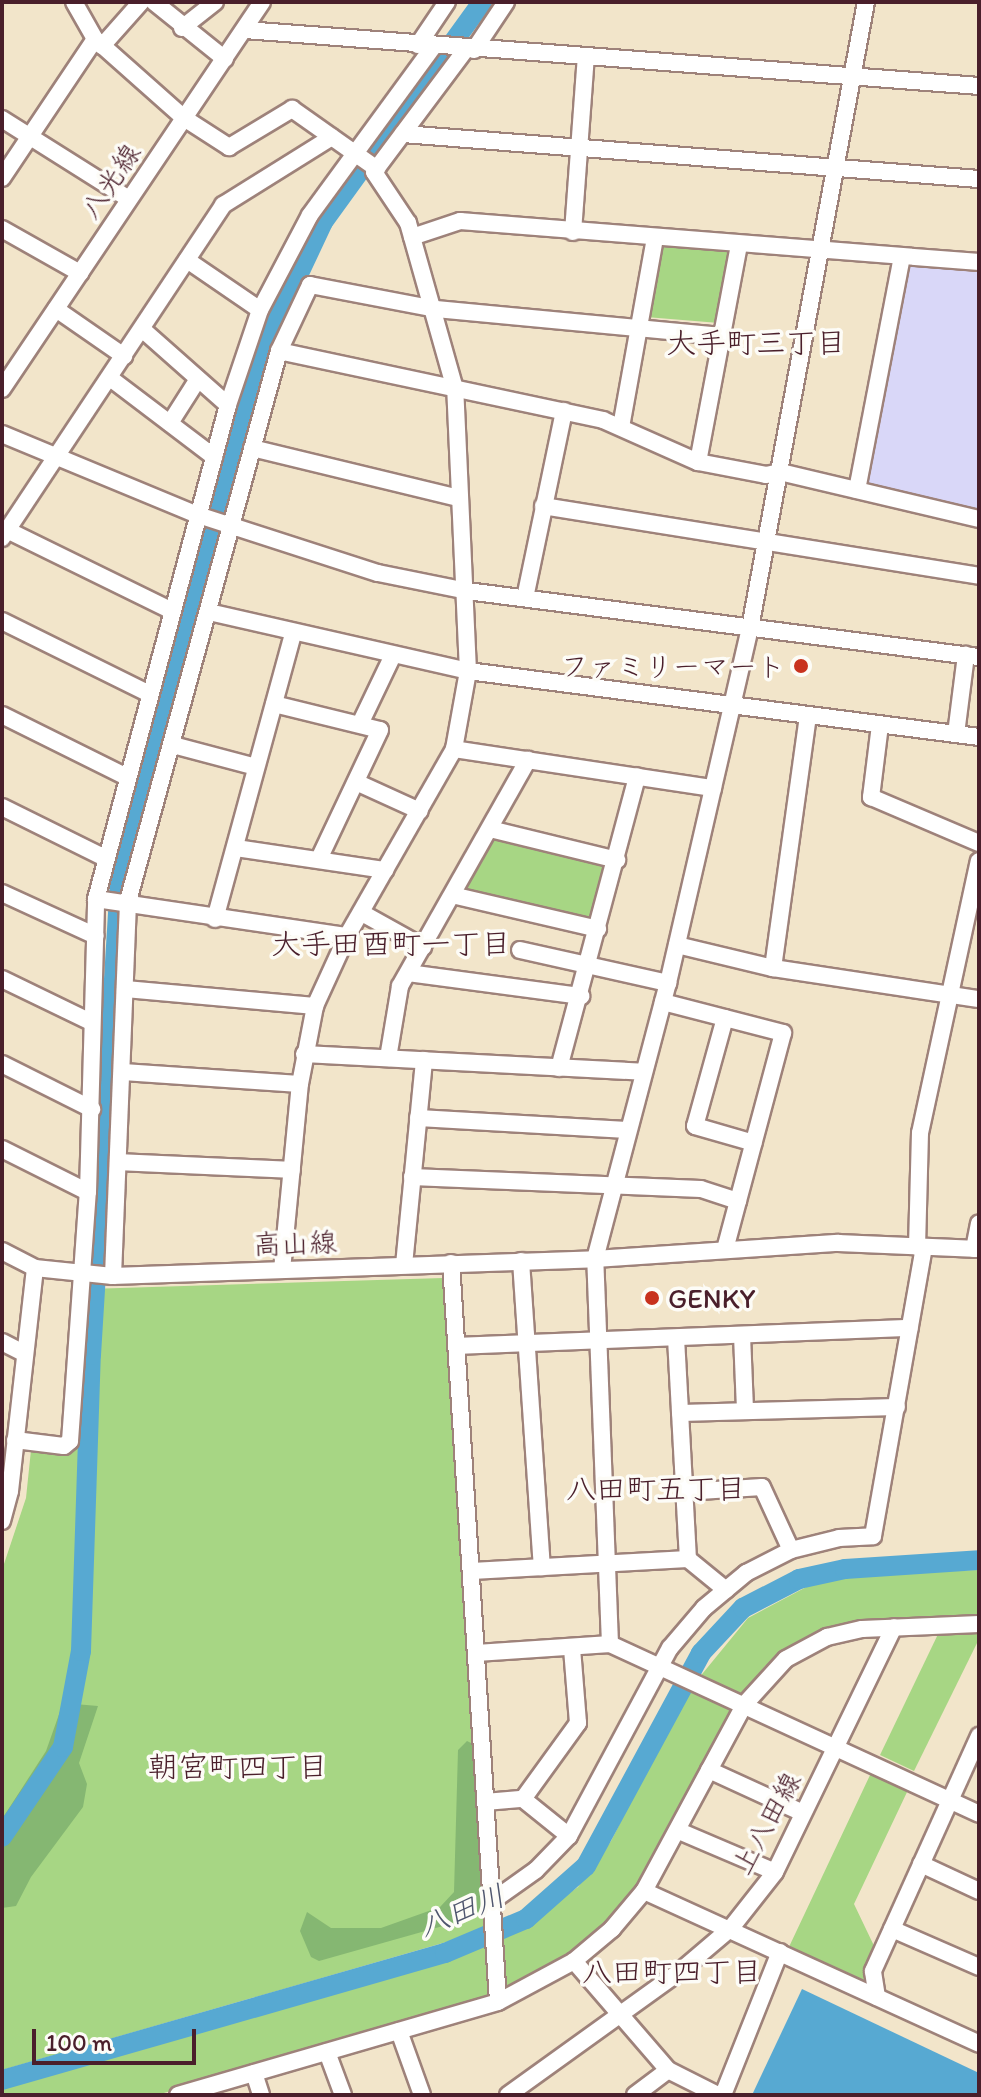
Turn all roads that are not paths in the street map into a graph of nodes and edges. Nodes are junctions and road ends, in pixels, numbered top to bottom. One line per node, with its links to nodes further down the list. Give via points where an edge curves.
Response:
1 (74, 2): 11 (street)
2 (141, 2): 11 (street)
3 (154, 2): 9 (street)
4 (215, 2): 9 (street)
5 (262, 2): 10 (street, 八光線)
6 (447, 2): 12 (street)
7 (506, 2): 13 (street)
8 (866, 2): 16 (street)
9 (182, 28): 15 (street)
10 (245, 30): 12 (street); 15 (street, 八光線)
11 (99, 42): 18 (street); 21 (street)
12 (425, 46): 13 (street); 24 (street)
13 (470, 50): 14 (street); 20 (street)
14 (586, 57): 16 (street); 23 (street)
15 (225, 59): 18 (street, 八光線)
16 (852, 77): 17 (street); 25 (street)
17 (979, 86)
18 (184, 118): 22 (street, via 229,147 292,109); 28 (street, 八光線)
19 (2, 119): 21 (street)
20 (403, 134): 23 (street); 24 (street)
21 (31, 135): 26 (street); 28 (street)
22 (332, 137): 24 (street); 36 (street, via 223,205)
23 (579, 149): 25 (street); 30 (street)
24 (366, 161): 31 (street); 41 (street, via 310,215)
25 (836, 168): 27 (street); 34 (street)
26 (2, 178)
27 (979, 179)
28 (129, 199): 38 (street, 八光線)
29 (2, 229): 38 (street)
30 (573, 232): 31 (street, via 460,221); 32 (street)
31 (412, 237): 40 (street)
32 (655, 238): 33 (street); 42 (street)
33 (739, 244): 34 (street); 44 (street)
34 (821, 250): 35 (street); 60 (street)
35 (902, 257): 37 (street); 61 (street)
36 (187, 260): 41 (street); 43 (street)
37 (979, 262)
38 (80, 273): 39 (street, 八光線)
39 (56, 309): 46 (street); 49 (street, 八光線)
40 (436, 309): 42 (street); 45 (street, via 310,285); 50 (street)
41 (260, 310): 51 (street)
42 (639, 325): 44 (street); 54 (street)
43 (142, 329): 46 (street); 48 (street)
44 (722, 336): 59 (street)
45 (279, 351): 50 (street); 56 (street)
46 (124, 356): 47 (street)
47 (110, 378): 53 (street); 57 (street)
48 (198, 379): 51 (street); 53 (street)
49 (4, 383)
50 (455, 389): 52 (street); 62 (street)
51 (228, 405): 58 (street)
52 (564, 411): 54 (street); 63 (street)
53 (170, 423): 58 (street)
54 (621, 427): 59 (street)
55 (2, 434): 57 (street)
56 (252, 448): 62 (street); 66 (street)
57 (57, 457): 64 (street); 67 (street)
58 (214, 457): 64 (street)
59 (698, 462): 60 (street, via 766,475)
60 (780, 472): 61 (street); 68 (street)
61 (857, 490): 65 (street)
62 (458, 498): 70 (street)
63 (543, 506): 68 (street); 71 (street)
64 (201, 516): 66 (street); 72 (street)
65 (979, 519)
66 (229, 526): 70 (street, via 322,559); 73 (street)
67 (5, 534): 72 (street)
68 (765, 542): 69 (street); 75 (street)
69 (979, 576)
70 (467, 591): 71 (street); 79 (street)
71 (525, 598): 75 (street)
72 (172, 611): 80 (street)
73 (209, 612): 76 (street); 89 (street)
74 (2, 621): 80 (street)
75 (750, 628): 78 (street); 82 (street)
76 (293, 633): 77 (street); 81 (street)
77 (393, 655): 79 (street); 85 (street)
78 (972, 656): 87 (street)
79 (468, 671): 82 (street); 90 (street)
80 (150, 694): 94 (street)
81 (274, 704): 85 (street); 92 (street)
82 (732, 707): 84 (street); 96 (street)
83 (2, 715): 94 (street)
84 (808, 717): 86 (street); 120 (street)
85 (360, 724): 95 (street, via 380,730)
86 (880, 725): 87 (street); 100 (street, via 871,797)
87 (956, 734): 88 (street)
88 (979, 737)
89 (173, 745): 92 (street); 110 (street)
90 (454, 749): 91 (street); 98 (street)
91 (528, 760): 93 (street); 99 (street)
92 (256, 767): 101 (street)
93 (637, 776): 96 (street); 104 (street)
94 (127, 777): 102 (street)
95 (356, 782): 98 (street); 103 (street)
96 (713, 788): 116 (street)
97 (2, 807): 102 (street)
98 (420, 811): 106 (street)
99 (490, 829): 104 (street); 108 (street)
100 (979, 843)
101 (236, 848): 103 (street); 112 (street)
102 (105, 858): 109 (street)
103 (319, 859): 106 (street)
104 (617, 860): 113 (street)
105 (979, 861): 125 (street)
106 (385, 870): 111 (street)
107 (2, 893): 114 (street)
108 (452, 895): 113 (street); 117 (street)
109 (96, 899): 110 (street); 114 (street)
110 (128, 901): 112 (street); 124 (street)
111 (362, 913): 115 (street); 117 (street)
112 (215, 919): 115 (street)
113 (598, 929): 119 (street)
114 (96, 936): 131 (street)
115 (347, 936): 129 (street)
116 (677, 945): 120 (street); 123 (street)
117 (423, 947): 121 (street)
118 (520, 950): 119 (street)
119 (589, 966): 123 (street); 126 (street)
120 (773, 968): 125 (street)
121 (408, 973): 126 (street); 133 (street, via 400,986)
122 (2, 979): 131 (street)
123 (668, 983): 128 (street)
124 (125, 989): 129 (street); 137 (street)
125 (952, 994): 127 (street); 152 (street, via 920,1133)
126 (581, 996): 136 (street)
127 (979, 999)
128 (663, 1002): 130 (street); 138 (street)
129 (315, 1006): 132 (street)
130 (725, 1018): 143 (street, via 695,1126); 143 (street, via 783,1033)
131 (91, 1022): 140 (street)
132 (304, 1054): 133 (street); 139 (street)
133 (388, 1058): 134 (street)
134 (424, 1060): 136 (street); 141 (street)
135 (2, 1064): 140 (street)
136 (559, 1068): 138 (street)
137 (123, 1072): 139 (street); 145 (street)
138 (643, 1072): 142 (street)
139 (300, 1084): 146 (street)
140 (92, 1109): 149 (street)
141 (418, 1118): 142 (street); 147 (street)
142 (628, 1130): 148 (street)
143 (754, 1143): 150 (street)
144 (2, 1149): 149 (street)
145 (119, 1162): 146 (street); 162 (street)
146 (292, 1170): 161 (street)
147 (412, 1177): 148 (street); 159 (street)
148 (614, 1186): 150 (street, via 701,1189); 156 (street)
149 (88, 1192): 162 (street)
150 (738, 1201): 153 (street)
151 (979, 1223): 154 (street)
152 (921, 1248): 153 (street, 高山線, via 838,1243); 154 (street, 高山線); 163 (street)
153 (725, 1249): 156 (street, 高山線)
154 (976, 1249)
155 (2, 1251): 160 (street, 高山線)
156 (595, 1259): 157 (street, 高山線); 166 (street)
157 (521, 1261): 158 (street, 高山線); 168 (street)
158 (451, 1263): 159 (street, 高山線); 169 (street)
159 (404, 1265): 161 (street, 高山線)
160 (35, 1268): 162 (street, 高山線); 170 (street)
161 (282, 1270): 162 (street, 高山線)
162 (95, 1276): 174 (street, via 70,1441 64,1446)
163 (910, 1328): 164 (street); 171 (street)
164 (742, 1335): 165 (street); 172 (street)
165 (676, 1338): 166 (street); 173 (street)
166 (598, 1340): 168 (street); 179 (street)
167 (2, 1342): 170 (street)
168 (528, 1343): 169 (street); 180 (street)
169 (457, 1346): 181 (street)
170 (24, 1353): 174 (street)
171 (897, 1407): 172 (street); 177 (street, via 873,1536)
172 (745, 1411): 173 (street)
173 (680, 1413): 175 (street)
174 (15, 1440): 176 (street)
175 (684, 1492): 177 (street, via 762,1487); 178 (street)
176 (2, 1521)
177 (791, 1550): 182 (street)
178 (688, 1559): 179 (street); 182 (street)
179 (608, 1562): 180 (street); 185 (street)
180 (542, 1567): 181 (street)
181 (472, 1571): 187 (street)
182 (726, 1590): 188 (street, via 685,1629)
183 (979, 1624): 184 (street)
184 (894, 1627): 189 (street, via 862,1629 805,1647 766,1676); 191 (street, 上八田線)
185 (610, 1644): 186 (street); 188 (street)
186 (572, 1648): 187 (street); 193 (street, via 578,1723)
187 (477, 1653): 195 (street)
188 (660, 1666): 189 (street); 199 (street)
189 (744, 1705): 191 (street); 192 (street)
190 (979, 1736): 194 (street)
191 (835, 1747): 194 (street); 196 (street, 上八田線)
192 (709, 1770): 196 (street); 198 (street)
193 (523, 1799): 195 (street); 199 (street)
194 (950, 1801): 197 (street); 200 (street)
195 (485, 1802): 204 (street)
196 (803, 1813): 201 (street, 上八田線)
197 (979, 1814)
198 (679, 1831): 201 (street); 202 (street)
199 (569, 1836): 204 (street)
200 (921, 1864): 203 (street); 206 (street)
201 (775, 1872): 205 (street, 上八田線)
202 (644, 1891): 205 (street); 208 (street, via 612,1929)
203 (979, 1891)
204 (491, 1909): 211 (street)
205 (731, 1928): 207 (street); 212 (street, 上八田線)
206 (892, 1929): 209 (street); 210 (street, via 873,1971)
207 (780, 1952): 210 (street); 224 (street)
208 (574, 1961): 211 (street); 212 (street)
209 (979, 1967)
210 (877, 1997): 214 (street)
211 (498, 2002): 213 (street)
212 (621, 2013): 216 (street); 222 (street, 上八田線)
213 (399, 2031): 215 (street); 221 (street)
214 (979, 2044)
215 (327, 2052): 217 (street); 220 (street)
216 (668, 2070): 223 (street); 224 (street)
217 (254, 2073): 218 (street); 219 (street)
218 (178, 2095)
219 (261, 2095)
220 (343, 2095)
221 (422, 2095)
222 (508, 2095)
223 (635, 2095)
224 (720, 2095)

